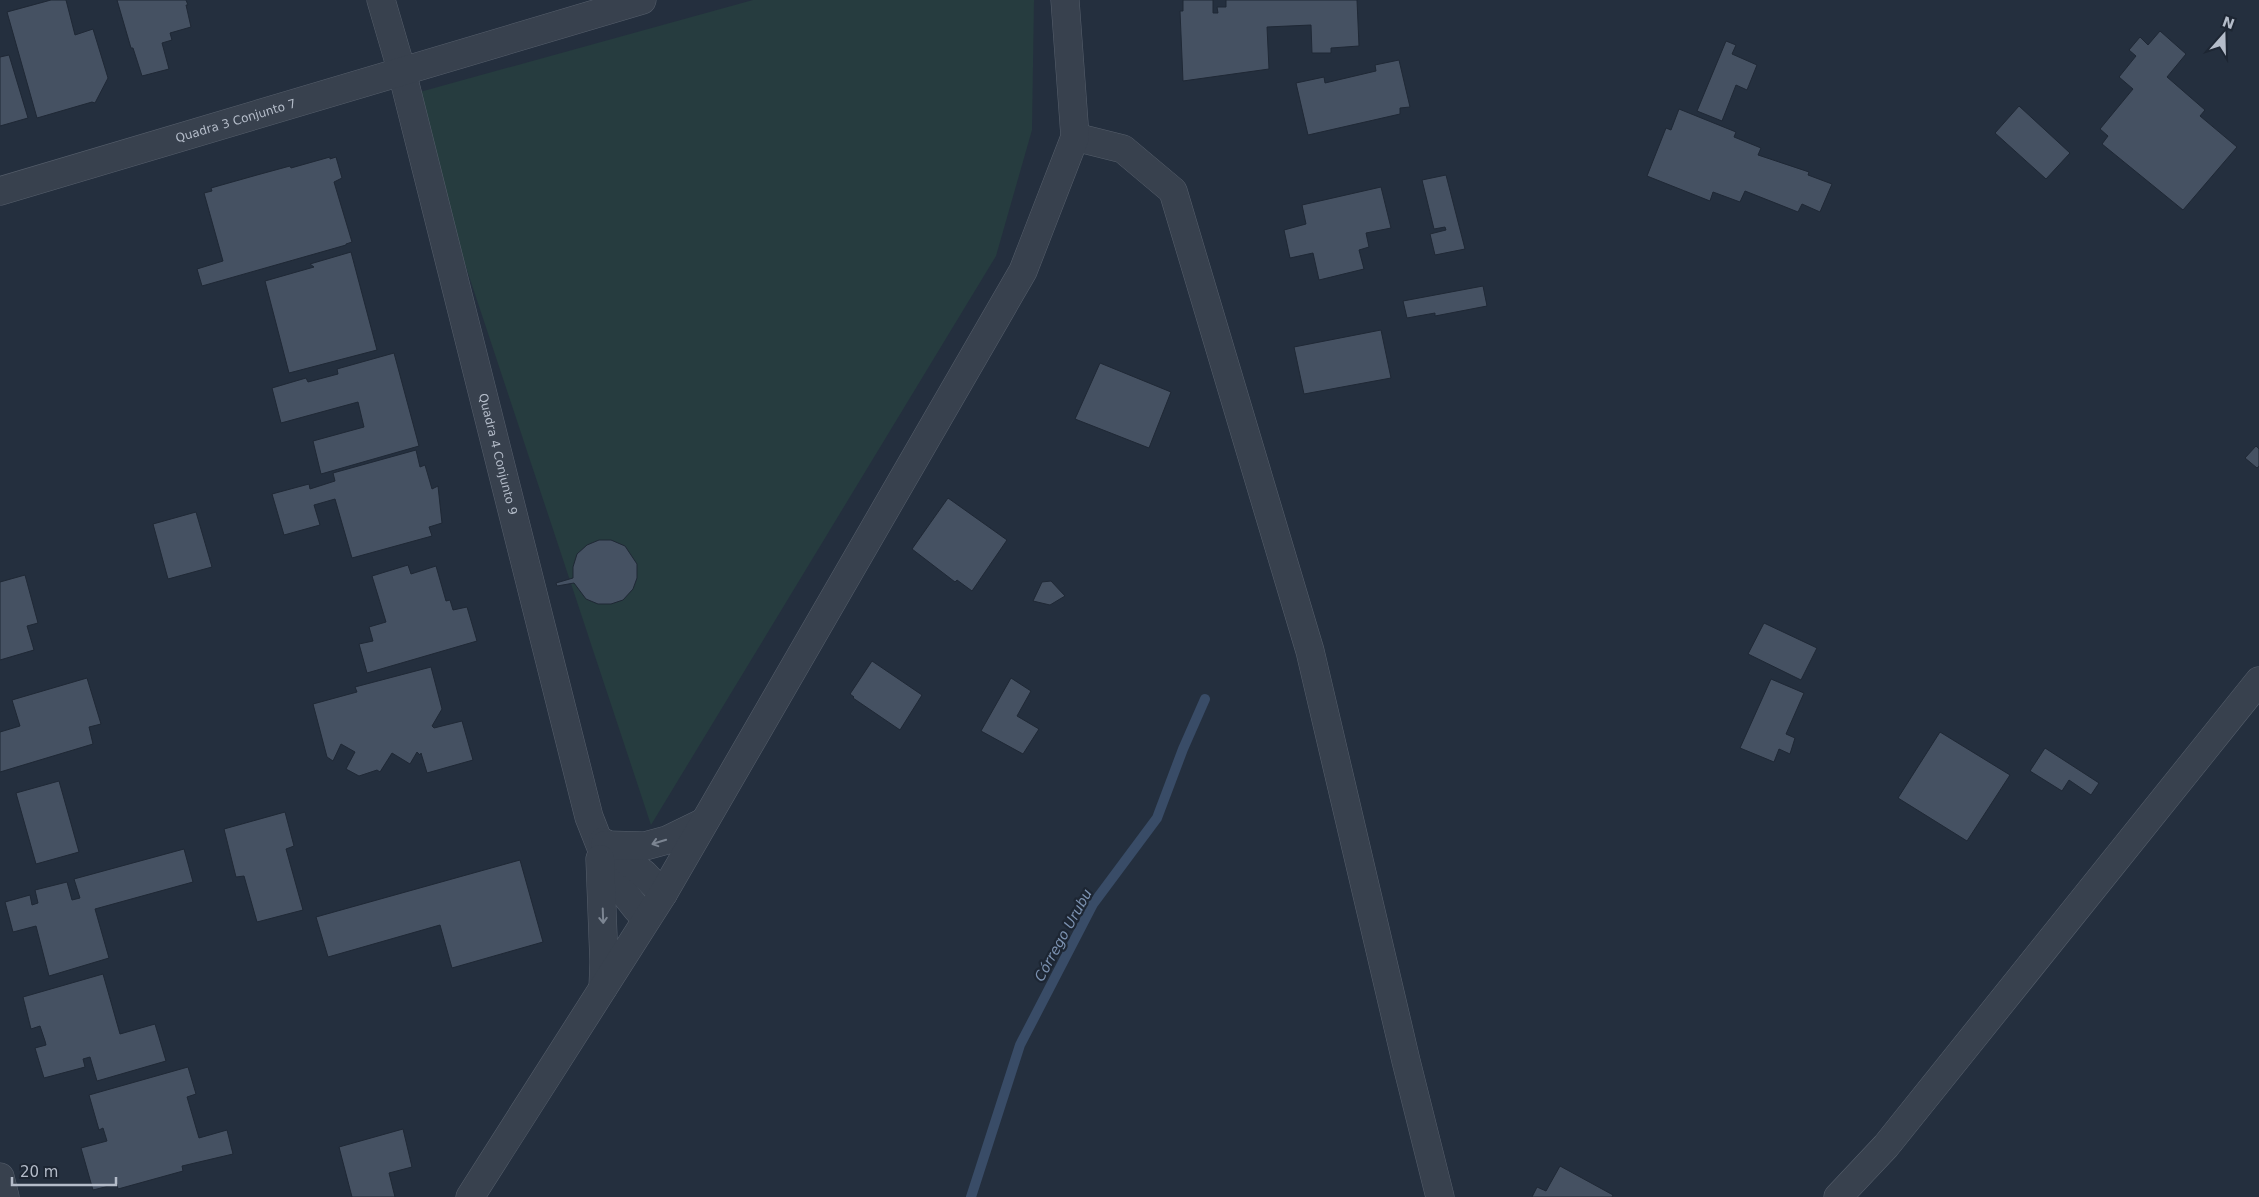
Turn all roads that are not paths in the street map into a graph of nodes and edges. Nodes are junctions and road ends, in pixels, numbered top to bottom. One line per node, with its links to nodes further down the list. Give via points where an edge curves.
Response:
1 (381, 0): 4 (street)
2 (642, 0): 4 (street, Quadra 3 Conjunto 7)
3 (1065, 0): 5 (street)
4 (402, 72): 6 (street, Quadra 3 Conjunto 7); 9 (street, Quadra 4 Conjunto 9, via 587,808)
5 (1075, 137): 8 (street, via 1023,270); 16 (street, via 1123,149 1173,191 1310,651)
6 (0, 191)
7 (2259, 682): 17 (street, via 1892,1138)
8 (704, 822): 9 (street, one-way to 9, via 667,840 645,846); 10 (street)
9 (601, 844): 10 (street, via 644,874); 11 (street, via 614,879); 12 (street, one-way to 12)
10 (663, 894): 11 (street)
11 (646, 919): 12 (street)
12 (603, 988): 15 (street)
13 (0, 1177): 14 (street)
14 (5, 1197)
15 (470, 1197)
16 (1440, 1197)
17 (1838, 1197)

